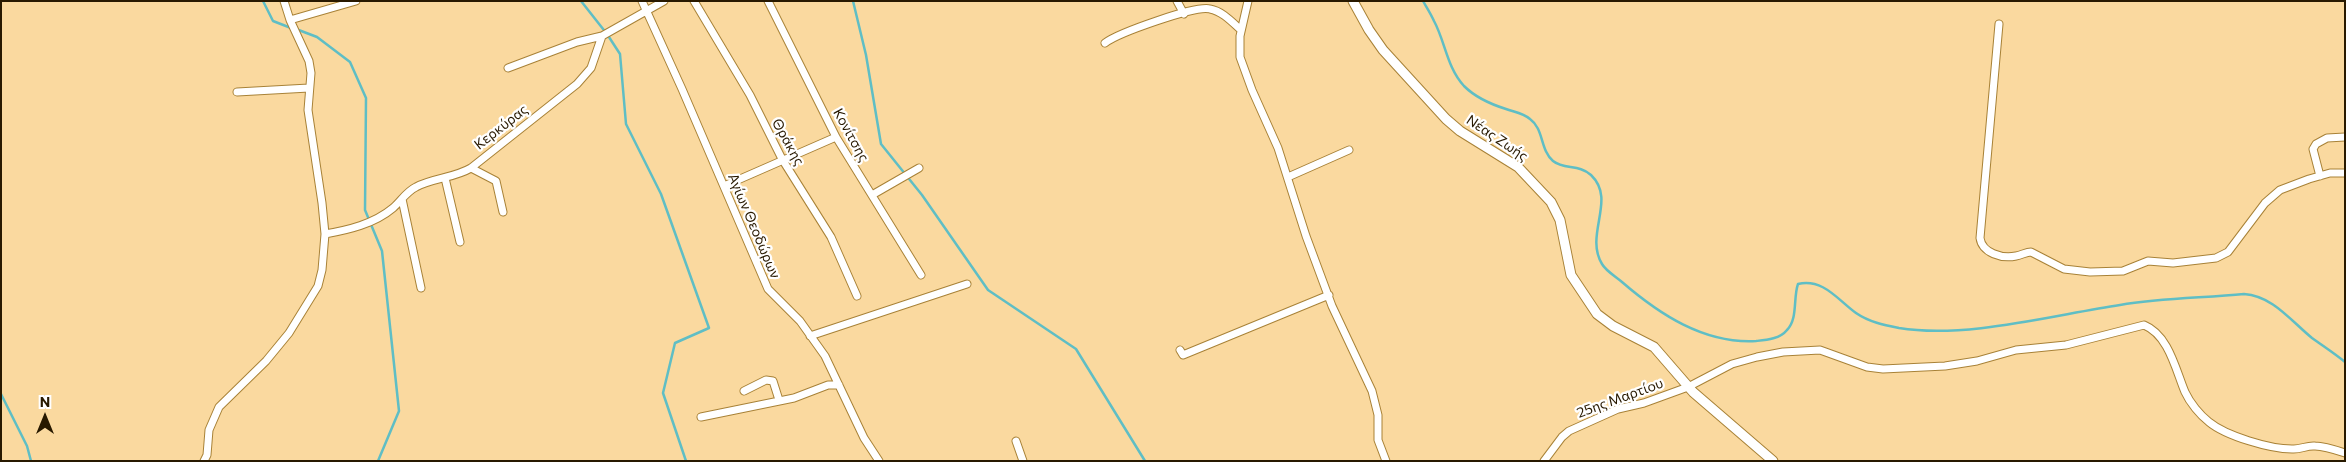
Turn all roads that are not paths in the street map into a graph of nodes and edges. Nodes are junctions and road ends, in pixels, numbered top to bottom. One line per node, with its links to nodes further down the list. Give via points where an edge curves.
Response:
1 (284, 1): 12 (street)
2 (356, 1): 12 (street)
3 (642, 1): 10 (street, Αγίων Θεοδώρων)
4 (664, 1): 10 (street)
5 (694, 1): 23 (street, Θράκης, via 750,95)
6 (768, 1): 20 (street, Κονίτσης)
7 (1177, 1): 11 (street)
8 (1248, 1): 14 (street)
9 (1353, 1): 44 (street, Νέας Ζωής, via 1383,50 1446,119 1512,163 1551,202 1560,220 1571,276 1592,308 1614,326 1654,347)
10 (646, 11): 15 (street); 30 (street, Αγίων Θεοδώρων)
11 (1184, 14): 14 (street, via 1209,8); 16 (street, via 1113,37)
12 (290, 20): 18 (street, via 309,61)
13 (1999, 24): 27 (street, via 1981,229 1982,246 1991,253 2014,257 2031,252 2069,271 2107,273 2123,271 2148,261 2173,263 2216,258 2228,252 2272,196 2289,186)
14 (1241, 30): 28 (street, via 1239,46 1244,69)
15 (602, 36): 17 (street); 24 (street, Κερκύρας, via 591,68 578,84)
16 (1105, 43)
17 (508, 68)
18 (309, 88): 19 (street); 34 (street, via 308,110)
19 (236, 92)
20 (836, 137): 23 (street); 31 (street, Κονίτσης)
21 (2345, 137): 27 (street, via 2327,138 2313,148)
22 (1349, 150): 28 (street)
23 (782, 159): 30 (street); 40 (street, Θράκης, via 831,237)
24 (471, 168): 29 (street, Κερκύρας); 33 (street, via 496,181)
25 (919, 168): 31 (street)
26 (2345, 173): 27 (street)
27 (2320, 176)
28 (1288, 177): 39 (street)
29 (445, 178): 32 (street, Κερκύρας, via 418,186); 35 (street)
30 (724, 186): 41 (street, Αγίων Θεοδώρων, via 768,289 794,314)
31 (872, 195): 36 (street, Κονίτσης)
32 (402, 199): 34 (street, Κερκύρας, via 378,218); 38 (street)
33 (503, 212)
34 (325, 234): 50 (street, via 318,286 277,349 219,407 209,430)
35 (460, 242)
36 (921, 275)
37 (966, 284): 41 (street)
38 (421, 288)
39 (1329, 295): 42 (street, via 1183,355); 53 (street, via 1372,392 1378,415 1378,440)
40 (857, 296)
41 (810, 336): 43 (street, Αγίων Θεοδώρων)
42 (1180, 350)
43 (839, 385): 46 (street, via 828,385); 51 (street, Αγίων Θεοδώρων, via 864,438)
44 (1688, 387): 49 (street, 25ης Μαρτίου, via 1732,364 1783,352 1820,350 1882,369 1936,367 2042,346 2066,345 2144,325 2167,349 2178,369 2185,393 2210,423 2232,436 2282,448 2295,450 2314,446); 54 (street, 25ης Μαρτίου, via 1618,410 1569,431); 55 (street, Νέας Ζωής)
45 (744, 391): 46 (street, via 761,382 773,381)
46 (779, 400): 47 (street)
47 (701, 417)
48 (1016, 441): 52 (street)
49 (2345, 453)
50 (204, 461)
51 (879, 461)
52 (1023, 461)
53 (1386, 461)
54 (1544, 461)
55 (1773, 461)

